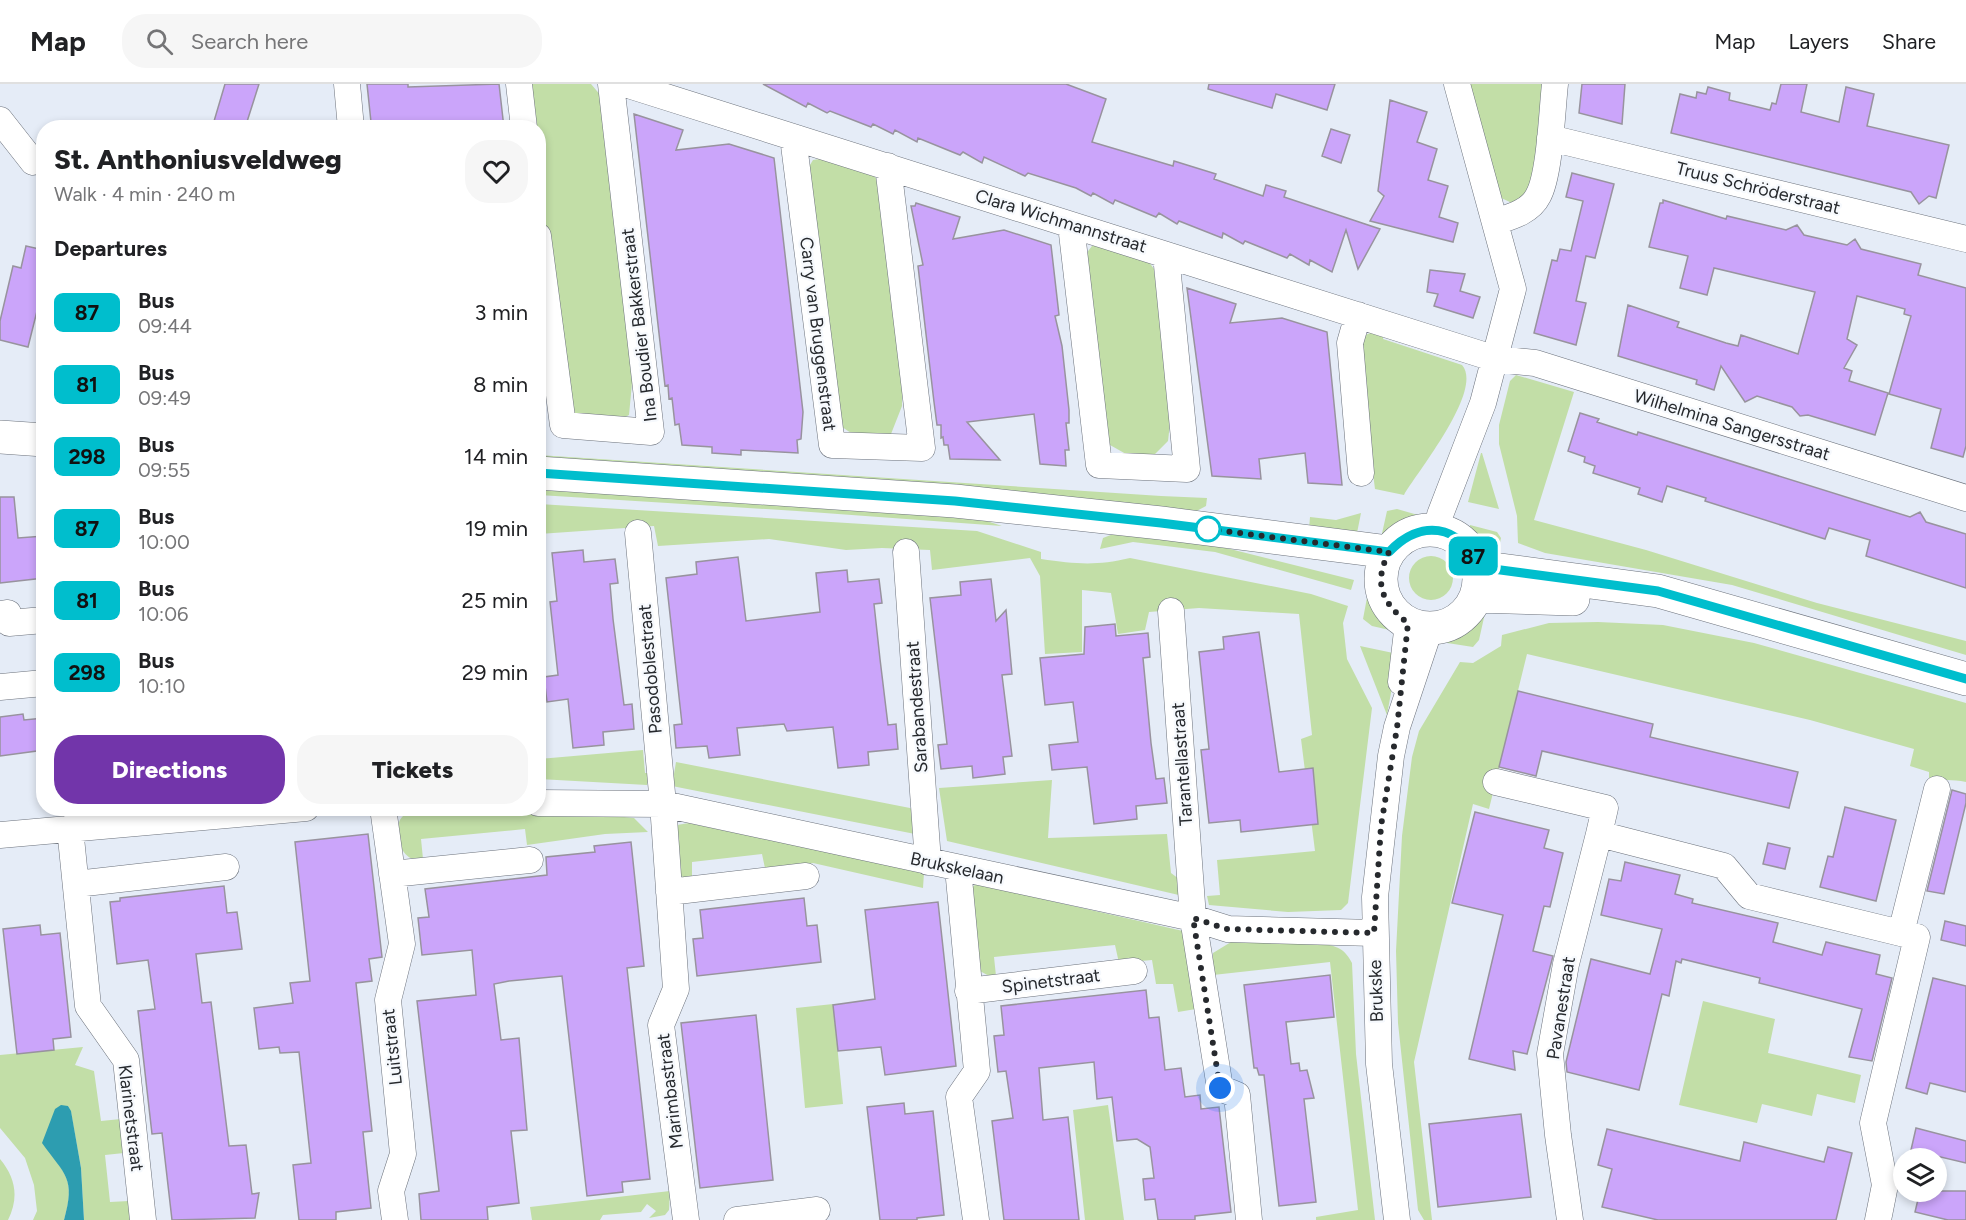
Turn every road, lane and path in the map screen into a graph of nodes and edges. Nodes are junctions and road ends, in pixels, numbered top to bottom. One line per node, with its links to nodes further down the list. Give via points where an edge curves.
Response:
1 (347, 84): 8 (street)
2 (519, 84): 9 (street)
3 (611, 84): 18 (street, Ina Boudier Bakkerstraat, via 651,432 563,425)
4 (625, 84): 10 (street, Clara Wichmannstraat)
5 (1457, 84): 14 (street)
6 (1555, 84): 11 (street)
7 (0, 120): 12 (street)
8 (350, 120)
9 (523, 120)
10 (793, 137): 13 (street, Clara Wichmannstraat); 13 (street, Carry van Bruggenstraat, via 832,445 922,448)
11 (1550, 138): 14 (street, via 1538,196 1523,212); 16 (street, Truus Schröderstraat)
12 (33, 162)
13 (888, 166): 15 (street, Clara Wichmannstraat)
14 (1495, 222): 20 (street, via 1513,289)
15 (1071, 225): 17 (street, Clara Wichmannstraat); 17 (street, via 1099,465 1187,469)
16 (1966, 239)
17 (1167, 255): 19 (street, Clara Wichmannstraat)
18 (546, 296)
19 (1358, 315): 20 (street, Clara Wichmannstraat); 24 (street, via 1350,344)
20 (1496, 359): 25 (street, Wilhelmina Sangersstraat, via 1535,363); 27 (street)
21 (0, 437): 22 (street)
22 (36, 439)
23 (546, 473): 29 (street, via 955,501 1161,523)
24 (1361, 473)
25 (1966, 498)
26 (638, 533): 41 (street, Pasodoblestraat)
27 (1445, 533): 29 (street, via 1419,531 1402,538); 30 (street, via 1464,544)
28 (906, 552): 48 (street, Sarabandestraat)
29 (1385, 564): 34 (street, via 1383,595 1393,612)
30 (1477, 582): 34 (street, via 1466,613 1449,624); 35 (street, via 1748,617)
31 (1171, 611): 55 (street, Tarantellastraat)
32 (0, 614): 33 (street, via 8,613 9,623)
33 (36, 621)
34 (1419, 626): 56 (street, Brukske, via 1381,826)
35 (1966, 679)
36 (36, 683): 37 (street)
37 (0, 687)
38 (1496, 782): 45 (street, Pavanestraat, via 1605,808)
39 (1937, 789): 57 (street)
40 (546, 803): 41 (street, Brukskelaan)
41 (663, 804): 48 (street, Brukskelaan); 54 (street, Marimbastraat)
42 (157, 816): 44 (street)
43 (384, 816): 51 (street, Luitstraat)
44 (70, 828): 46 (street); 53 (street, Klarinetstraat)
45 (1599, 834): 57 (street, via 1724,866 1749,896); 68 (street, Pavanestraat, via 1566,964 1550,1054)
46 (0, 835)
47 (530, 860): 51 (street)
48 (928, 862): 50 (street, Brukskelaan)
49 (226, 867): 53 (street)
50 (958, 868): 55 (street, Brukskelaan); 59 (street)
51 (392, 874): 62 (street, Luitstraat, via 402,944 387,1000 403,1154 392,1191)
52 (806, 876): 54 (street)
53 (76, 884): 61 (street, Klarinetstraat, via 88,1006 126,1060)
54 (669, 892): 63 (street, Marimbastraat, via 676,989 661,1025)
55 (1193, 918): 56 (street, Brukskelaan, via 1227,929); 66 (street, Tarantellastraat, via 1220,1088 1237,1095)
56 (1374, 933): 67 (street, Brukske, via 1379,1064)
57 (1901, 933): 69 (street, via 1917,937 1873,1124 1885,1185)
58 (1134, 971): 59 (street, Spinetstraat)
59 (968, 991): 65 (street, via 976,1071 959,1097)
60 (817, 1210): 64 (street)
61 (143, 1220)
62 (395, 1220)
63 (686, 1220)
64 (737, 1220)
65 (976, 1220)
66 (1249, 1220)
67 (1397, 1220)
68 (1570, 1220)
69 (1878, 1220)

